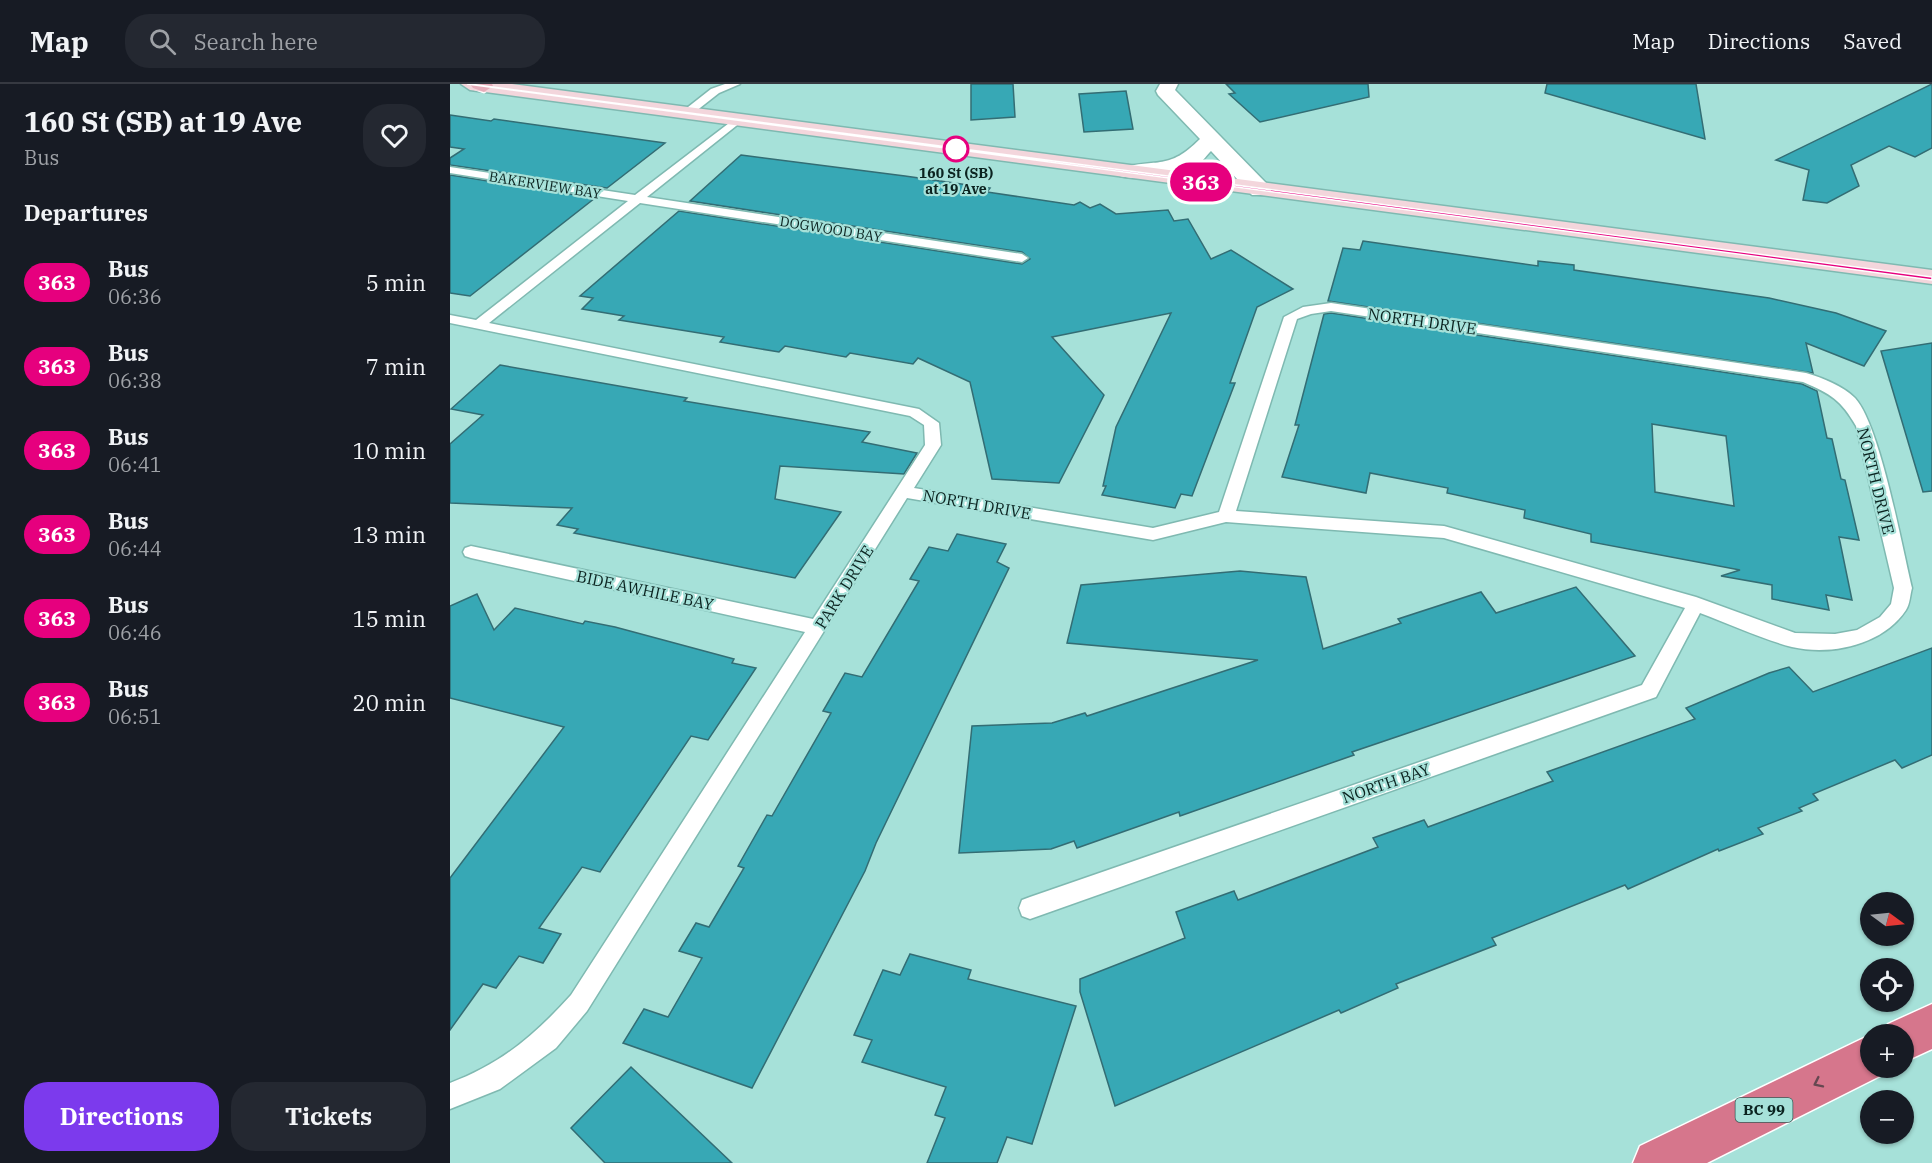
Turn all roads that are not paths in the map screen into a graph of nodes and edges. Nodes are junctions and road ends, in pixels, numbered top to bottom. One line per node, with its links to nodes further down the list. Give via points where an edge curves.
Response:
1 (735, 84): 4 (lane, via 715,91)
2 (478, 85): 4 (street)
3 (1168, 85): 6 (street, via 1165,91)
4 (687, 113): 5 (street)
5 (737, 120): 8 (street); 10 (lane)
6 (1211, 140): 8 (street, via 1191,160 1164,169); 9 (street)
7 (450, 170): 10 (lane, BAKERVIEW BAY)
8 (1127, 172): 9 (street)
9 (1260, 190): 12 (street)
10 (639, 200): 11 (lane, DOGWOOD BAY); 14 (lane)
11 (1022, 258)
12 (1932, 278)
13 (450, 319): 14 (lane, PARK DRIVE)
14 (478, 325): 15 (lane, PARK DRIVE, via 914,412 931,423 933,445)
15 (904, 492): 16 (lane, NORTH DRIVE, via 1153,534); 19 (lane, PARK DRIVE)
16 (1226, 516): 18 (lane, NORTH DRIVE, via 1444,532); 18 (lane, NORTH DRIVE, via 1291,316 1308,310 1331,307 1782,374 1833,389 1850,402 1864,426 1903,588 1899,606 1886,622 1861,636 1835,641 1794,640)
17 (471, 552): 19 (lane, BIDE AWHILE BAY)
18 (1696, 604): 20 (lane, NORTH BAY, via 1649,691)
19 (819, 628): 24 (lane, PARK DRIVE, via 579,1003 547,1039 491,1080)
20 (1030, 908)
21 (1932, 1026): 22 (highway)
22 (1914, 1035)
23 (1860, 1062): 25 (highway, BC 99, one-way to 25)
24 (450, 1096)
25 (1657, 1163)

